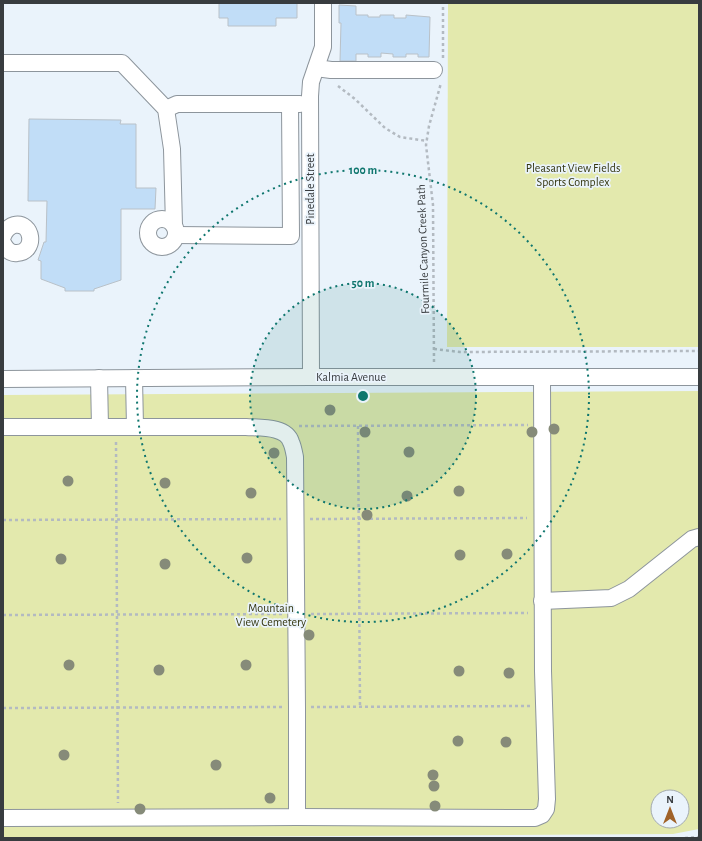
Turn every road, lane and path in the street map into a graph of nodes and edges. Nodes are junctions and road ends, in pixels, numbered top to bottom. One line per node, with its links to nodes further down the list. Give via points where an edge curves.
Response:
1 (323, 3): 4 (street, Pinedale Street)
2 (443, 3): 5 (path, Fourmile Canyon Creek Path)
3 (3, 63): 8 (street, via 122,63)
4 (323, 69): 5 (street); 7 (street, Pinedale Street, via 311,82); 9 (path, via 338,86 386,128 400,137)
5 (440, 69): 9 (path, Fourmile Canyon Creek Path)
6 (290, 104): 7 (street); 8 (street, via 177,104); 13 (street)
7 (310, 104): 12 (street, Pinedale Street)
8 (166, 109): 13 (street, via 172,149 175,230)
9 (427, 141): 15 (path, Fourmile Canyon Creek Path, via 433,205)
10 (3, 224): 11 (street)
11 (3, 234): 14 (street, via 11,226 22,226 29,232 31,241 27,249 19,253 10,252)
12 (310, 235): 13 (street); 17 (street, Pinedale Street)
13 (291, 236)
14 (3, 243)
15 (434, 349): 16 (path, via 460,352); 18 (path, Fourmile Canyon Creek Path)
16 (699, 351)
17 (311, 377): 18 (street, Kalmia Avenue); 20 (street, Kalmia Avenue)
18 (434, 377): 21 (street, Kalmia Avenue)
19 (99, 378): 20 (street, Kalmia Avenue); 23 (street, Kalmia Avenue); 28 (street)
20 (134, 378): 29 (street)
21 (542, 378): 22 (street, Kalmia Avenue); 24 (street)
22 (699, 378)
23 (3, 379)
24 (541, 425): 26 (path); 30 (street)
25 (298, 426): 26 (path)
26 (358, 426): 32 (path)
27 (3, 427): 28 (street)
28 (108, 427): 29 (street); 34 (path)
29 (135, 427): 31 (street, via 246,427 282,431 291,440 295,457)
30 (542, 517): 32 (path); 36 (street)
31 (295, 519): 32 (path); 34 (path); 38 (street)
32 (359, 519): 39 (path)
33 (3, 520): 34 (path)
34 (116, 520): 37 (path)
35 (699, 537): 36 (street, via 629,589 611,598)
36 (542, 607): 39 (path); 41 (street)
37 (117, 614): 38 (path); 40 (path); 45 (path)
38 (296, 614): 39 (path); 42 (street)
39 (359, 614): 43 (path)
40 (3, 615)
41 (544, 706): 43 (path); 47 (street, via 547,799 546,809 542,815 535,818)
42 (297, 707): 43 (path); 45 (path); 47 (street)
43 (360, 707)
44 (3, 708): 45 (path)
45 (117, 708): 46 (path)
46 (118, 817): 47 (street); 48 (street)
47 (297, 817)
48 (3, 818)
49 (699, 837): 50 (path)
50 (685, 838)

